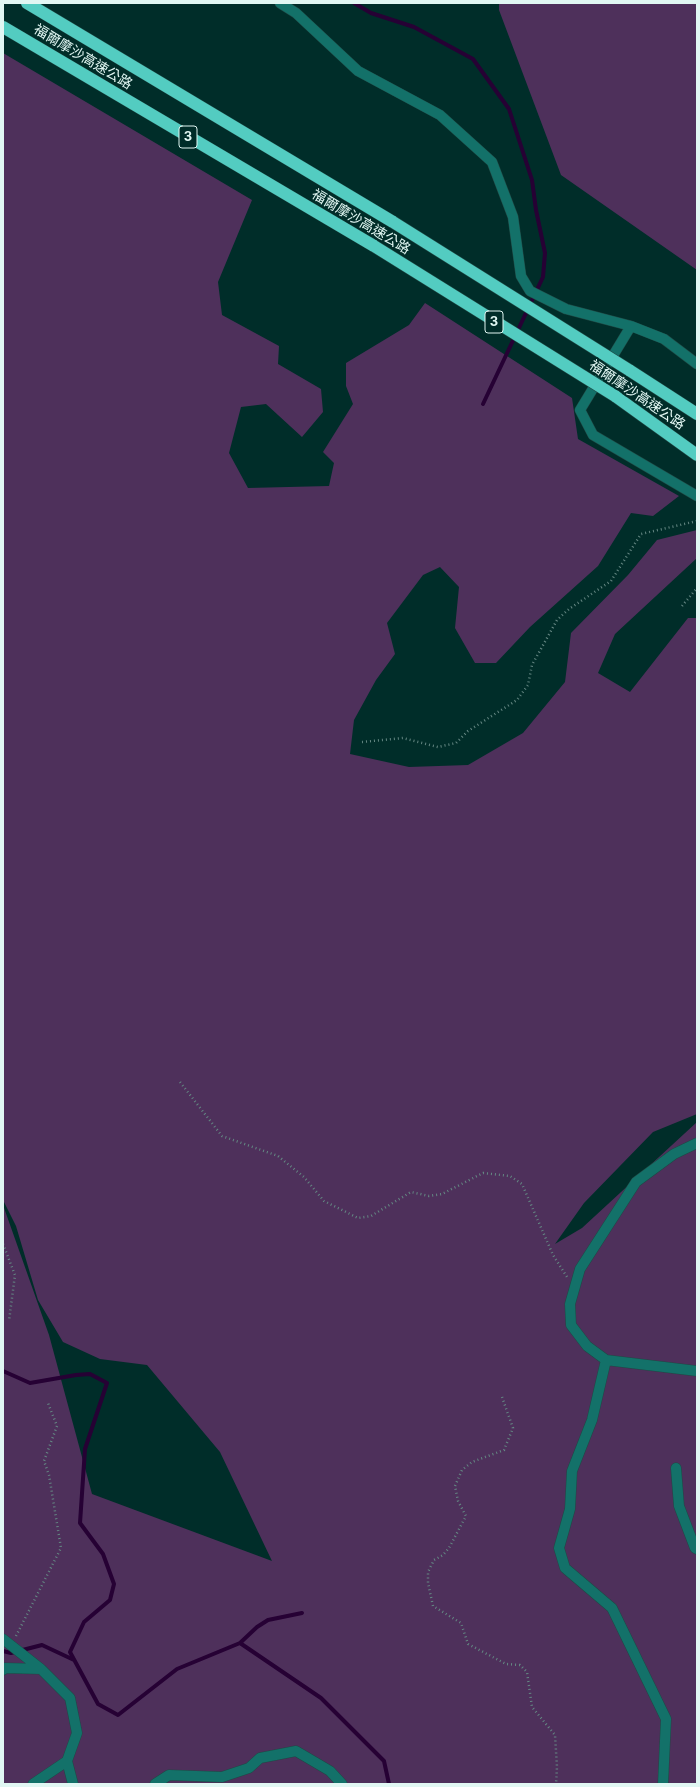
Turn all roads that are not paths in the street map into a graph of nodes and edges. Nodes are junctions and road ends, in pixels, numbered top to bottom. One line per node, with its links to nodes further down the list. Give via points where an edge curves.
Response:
1 (27, 3): 6 (highway, 福爾摩沙高速公路 / 3, bridge, via 393,222)
2 (280, 3): 4 (lane, via 296,13 358,71 440,115 492,162 513,217 521,276 530,291 566,309)
3 (3, 27): 7 (highway, 福爾摩沙高速公路 / 3, bridge, via 374,246 615,396)
4 (631, 326): 5 (lane, via 664,339); 8 (lane, via 580,410 593,435)
5 (697, 364)
6 (697, 414)
7 (697, 455)
8 (697, 496)
9 (697, 1143): 10 (lane, via 674,1154 636,1182 580,1269 570,1304 571,1325 587,1346)
10 (606, 1360): 11 (lane); 22 (lane, via 592,1420 572,1471 570,1509 559,1548 565,1568 612,1608 666,1719)
11 (697, 1371)
12 (676, 1468): 13 (lane, via 680,1506)
13 (697, 1549)
14 (7, 1642): 16 (lane)
15 (4, 1669): 16 (lane)
16 (41, 1669): 17 (lane, via 70,1698 77,1733)
17 (67, 1761): 18 (lane); 19 (lane)
18 (33, 1784)
19 (73, 1784)
20 (155, 1784): 21 (lane, via 169,1775 222,1777 249,1768 260,1758 296,1751 330,1771)
21 (342, 1784)
22 (663, 1784)

